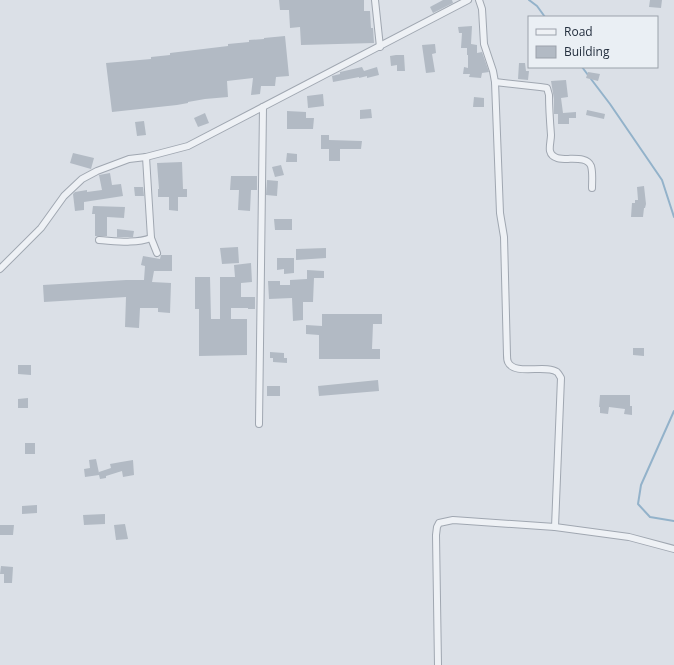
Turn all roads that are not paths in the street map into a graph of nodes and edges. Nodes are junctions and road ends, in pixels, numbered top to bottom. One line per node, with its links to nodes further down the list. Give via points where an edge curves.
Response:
1 (375, 0): 4 (street)
2 (468, 0): 4 (street)
3 (479, 0): 5 (street, via 485,50)
4 (380, 47): 6 (street)
5 (495, 82): 8 (street, via 547,88 550,151 556,158 587,161 592,170); 14 (street, via 508,362 512,367 552,370 558,373 560,378)
6 (263, 107): 7 (street, via 188,146); 13 (street)
7 (146, 157): 9 (street); 12 (street, via 129,159 82,179 64,196 41,228)
8 (592, 188)
9 (151, 238): 10 (street, via 143,241); 11 (street)
10 (98, 240)
11 (157, 253)
12 (0, 269)
13 (259, 424)
14 (555, 528): 15 (street, via 629,537); 16 (street, via 453,520 439,522 436,535)
15 (674, 549)
16 (438, 665)

